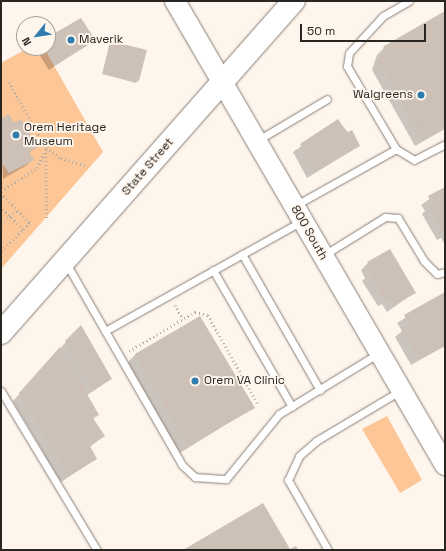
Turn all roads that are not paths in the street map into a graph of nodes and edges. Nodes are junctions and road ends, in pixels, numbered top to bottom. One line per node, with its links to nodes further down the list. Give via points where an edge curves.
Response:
1 (175, 1): 4 (main road, 800 South)
2 (294, 1): 4 (main road, State Street)
3 (408, 1): 8 (lane, via 383,16 349,53 347,66)
4 (222, 83): 6 (main road, 800 South); 12 (main road, State Street)
5 (327, 99): 6 (lane)
6 (256, 142): 9 (main road, 800 South)
7 (445, 144): 8 (lane, via 414,160)
8 (396, 149): 9 (lane)
9 (298, 213): 10 (lane); 11 (main road, 800 South)
10 (242, 254): 13 (lane); 18 (lane)
11 (323, 256): 14 (lane, via 385,217 398,218 424,262 437,274); 17 (main road, 800 South)
12 (65, 261): 15 (lane); 16 (main road, State Street)
13 (213, 270): 15 (lane); 21 (lane)
14 (445, 272)
15 (104, 331): 21 (lane, via 182,466 195,477 226,479 278,414)
16 (1, 333)
17 (380, 353): 18 (lane); 19 (main road, 800 South)
18 (320, 390): 21 (lane)
19 (401, 390): 22 (main road, 800 South); 24 (lane, via 316,441 299,456 288,480)
20 (1, 391): 23 (lane)
21 (292, 407)
22 (445, 465)
23 (97, 550)
24 (328, 550)

